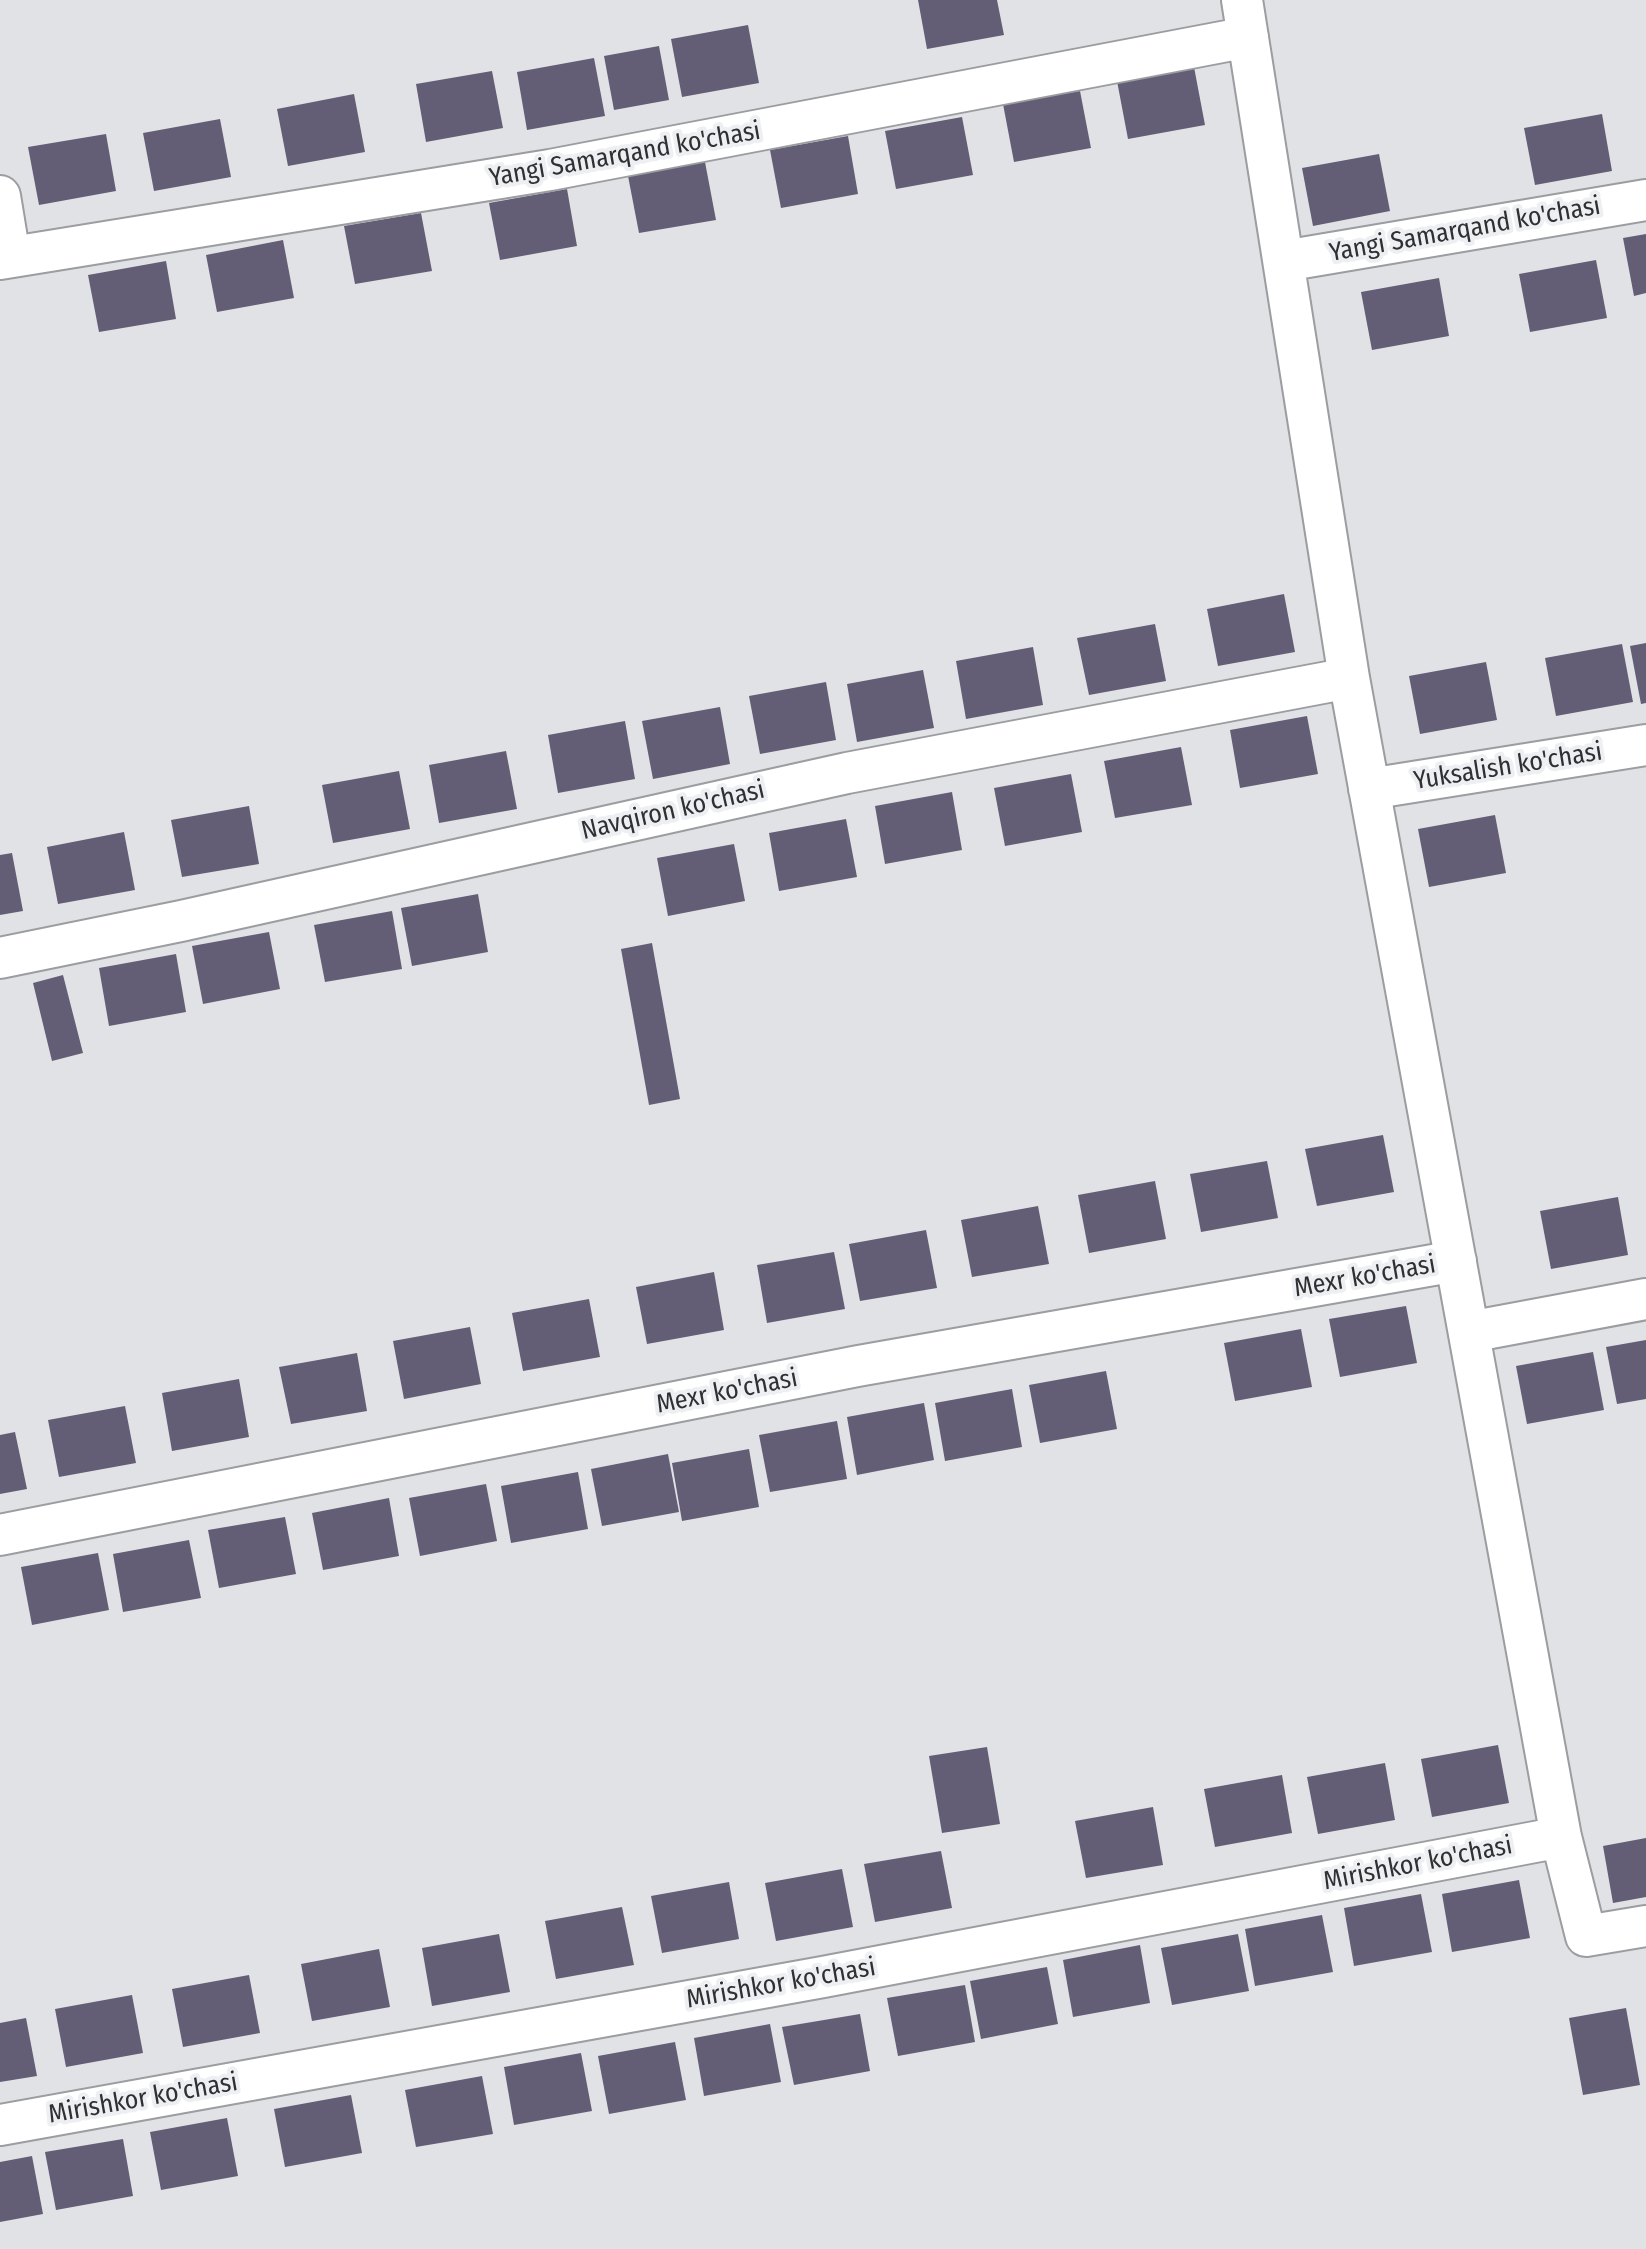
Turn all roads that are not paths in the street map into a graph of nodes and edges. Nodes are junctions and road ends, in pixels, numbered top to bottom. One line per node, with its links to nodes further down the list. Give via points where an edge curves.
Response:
1 (1245, 19): 4 (street, Yangi Samarqand ko'chasi, via 550,170); 5 (street)
2 (0, 196): 4 (street)
3 (1646, 200): 5 (street, Yangi Samarqand ko'chasi)
4 (5, 258)
5 (1284, 261): 6 (street)
6 (1349, 678): 8 (street); 9 (street, Navqiron ko'chasi, via 847,773)
7 (1646, 745): 8 (street, Yuksalish ko'chasi)
8 (1369, 789): 10 (street)
9 (0, 958)
10 (1456, 1261): 12 (street); 13 (street, Mexr ko'chasi, via 858,1366)
11 (1646, 1299): 12 (street)
12 (1469, 1332): 14 (street)
13 (0, 1535)
14 (1561, 1837): 15 (street, via 1586,1936); 16 (street, Mirishkor ko'chasi)
15 (1646, 1926)
16 (0, 2125)

